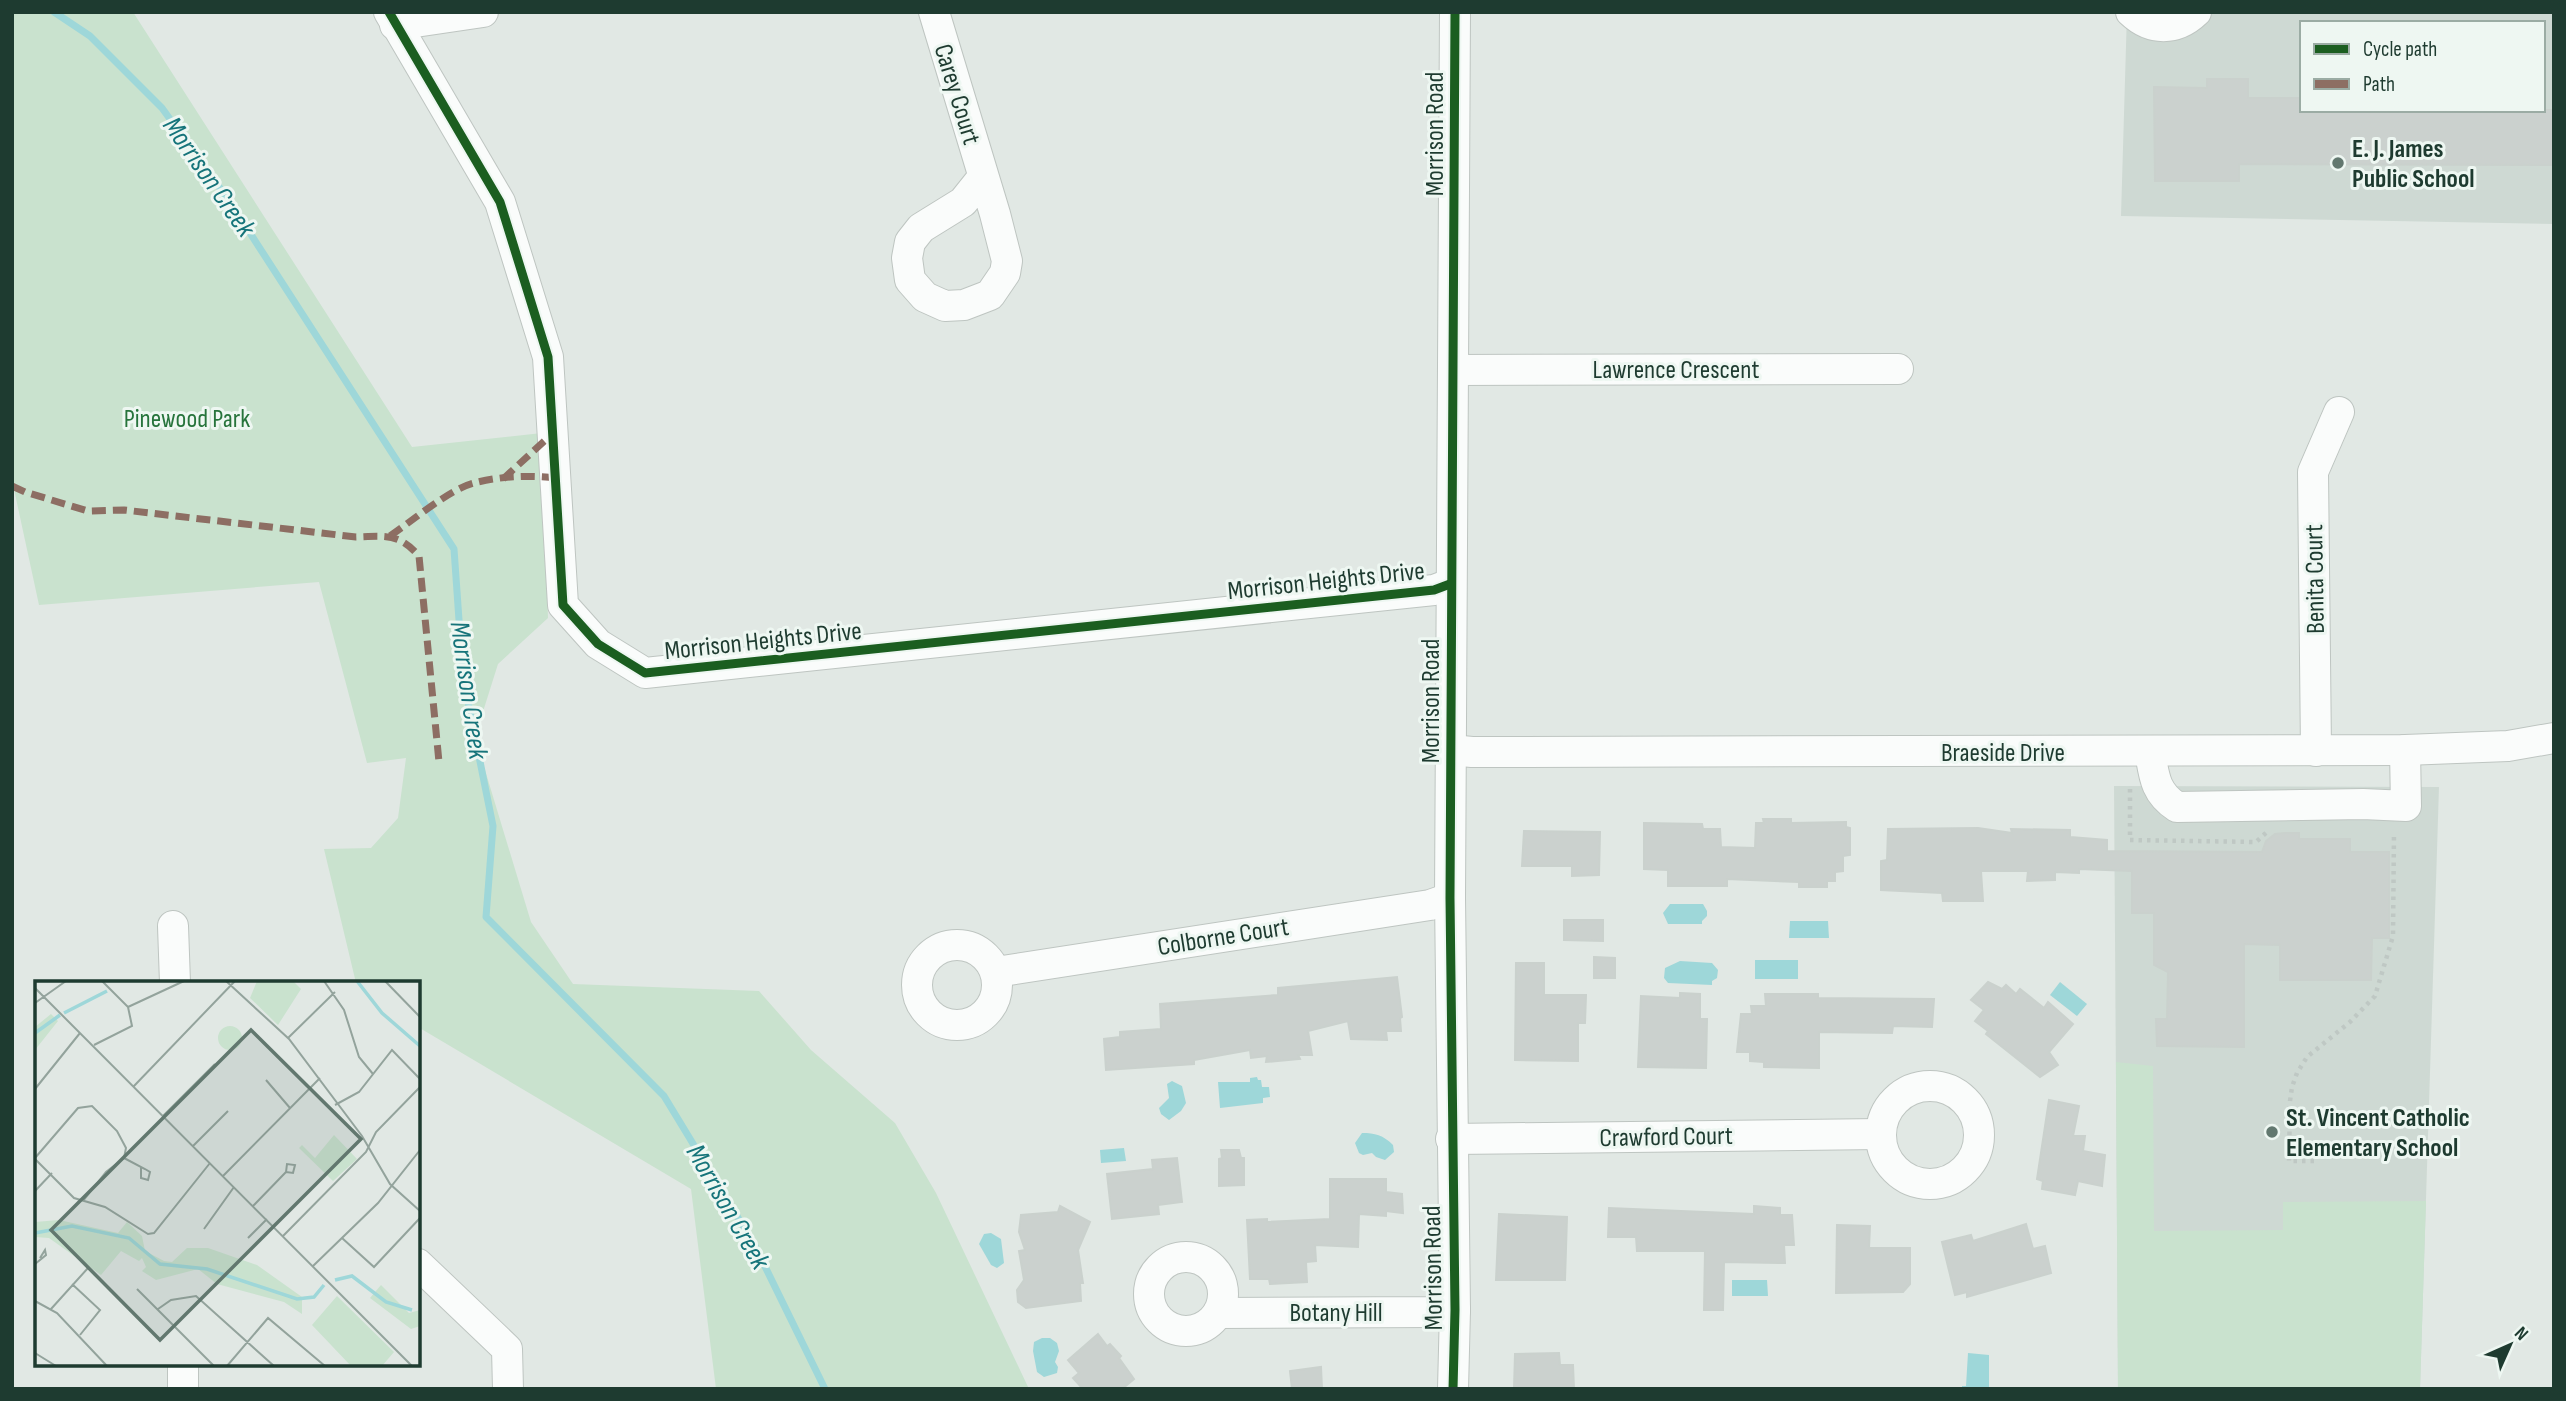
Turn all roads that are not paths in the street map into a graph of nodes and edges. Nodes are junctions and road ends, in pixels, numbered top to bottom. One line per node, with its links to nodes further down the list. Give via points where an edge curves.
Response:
1 (483, 12): 6 (street)
2 (934, 12): 7 (street, Carey Court)
3 (1455, 12): 9 (street, Morrison Road)
4 (2131, 12): 5 (street, via 2150,25 2163,27 2188,20)
5 (2196, 12)
6 (392, 18): 11 (street, Morrison Heights Drive, via 500,202 548,358 564,605 598,644 645,673 1434,590)
7 (983, 177)
8 (1898, 369): 9 (street, Lawrence Crescent)
9 (1454, 370): 11 (street, Morrison Road)
10 (2339, 412): 15 (street, Benita Court, via 2313,472)
11 (1450, 584): 13 (street, Morrison Road)
12 (2554, 738): 14 (street, Braeside Drive, via 2508,746)
13 (1451, 750): 16 (street, Braeside Drive); 17 (street, Morrison Road)
14 (2405, 750): 15 (street, Braeside Drive); 16 (street, via 2406,806 2177,807 2155,784)
15 (2316, 751): 16 (street, Braeside Drive)
16 (2150, 752)
17 (1450, 898): 19 (street, Colborne Court, via 1430,905); 22 (street, Morrison Road)
18 (173, 926): 20 (street)
19 (996, 972)
20 (175, 981)
21 (1880, 1133): 22 (street, Crawford Court)
22 (1451, 1139): 24 (street, Morrison Road)
23 (420, 1267): 28 (street, via 506,1349)
24 (1455, 1310): 25 (street, Botany Hill); 29 (street, Morrison Road)
25 (1218, 1312)
26 (183, 1366): 27 (street)
27 (183, 1389)
28 (508, 1389)
29 (1453, 1389)

